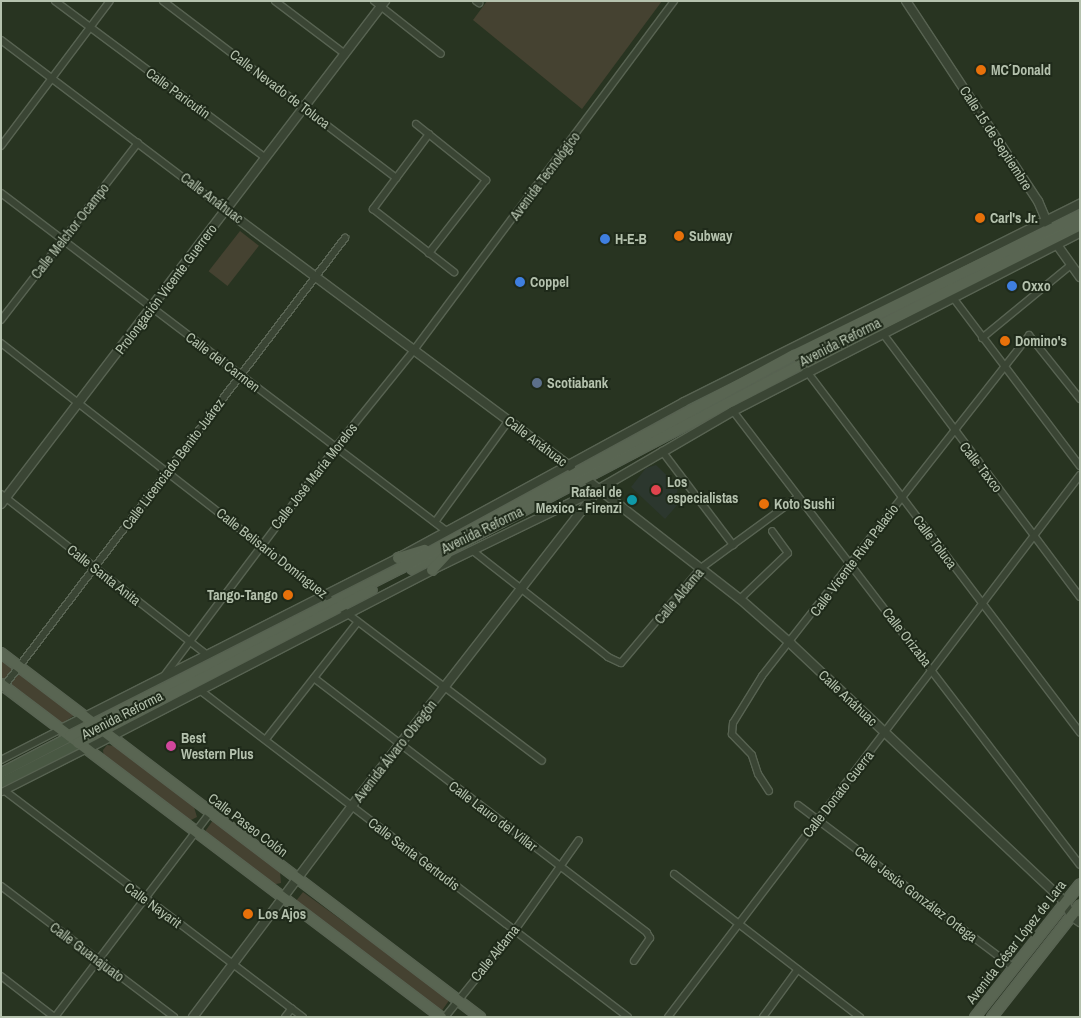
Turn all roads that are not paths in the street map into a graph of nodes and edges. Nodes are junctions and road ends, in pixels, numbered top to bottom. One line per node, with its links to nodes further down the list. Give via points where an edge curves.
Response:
1 (55, 1): 9 (street, Calle Paricutín)
2 (110, 1): 9 (street)
3 (163, 1): 14 (street, Calle Nevado de Toluca)
4 (275, 1): 11 (street)
5 (374, 1): 8 (street)
6 (674, 1): 41 (street, Avenida Tecnológico)
7 (906, 1): 27 (street, Calle 15 de Septiembre, via 1038,201)
8 (383, 4): 11 (street, Prolongación Vicente Guerrero); 12 (street)
9 (90, 28): 13 (street); 19 (street, Calle Paricutín)
10 (1, 40): 13 (street, Calle Anáhuac)
11 (345, 54): 14 (street, Prolongación Vicente Guerrero)
12 (441, 54)
13 (52, 78): 17 (street, Calle Anáhuac); 18 (street)
14 (305, 107): 19 (street, Prolongación Vicente Guerrero); 20 (street, Calle Nevado de Toluca)
15 (416, 124): 16 (street)
16 (428, 134): 20 (street); 30 (street, via 486,180)
17 (138, 143): 23 (street, Calle Anáhuac); 29 (street, Calle Melchor Ocampo)
18 (1, 146)
19 (266, 158): 23 (street, Prolongación Vicente Guerrero)
20 (396, 178): 30 (street, via 373,209)
21 (1, 193): 29 (street, Calle del Carmen)
22 (1080, 204): 27 (street, Avenida Reforma)
23 (226, 210): 33 (street, Calle Anáhuac); 36 (street, Prolongación Vicente Guerrero)
24 (1080, 215): 27 (main road, Avenida Reforma)
25 (1080, 225): 27 (main road, Avenida Reforma)
26 (1080, 233): 27 (street, Avenida Reforma)
27 (1052, 234): 31 (street, Calle 15 de Septiembre); 35 (street, Avenida Reforma); 42 (main road, Avenida Reforma); 43 (main road, Avenida Reforma)
28 (346, 238): 33 (street, Calle Licenciado Benito Juárez)
29 (63, 240): 36 (street, Calle del Carmen); 37 (street, Calle Melchor Ocampo)
30 (429, 253): 32 (street)
31 (1071, 265): 34 (street, Calle 15 de Septiembre); 39 (street)
32 (454, 272)
33 (317, 277): 41 (street, Calle Anáhuac); 46 (street, Calle Licenciado Benito Juárez)
34 (1080, 277)
35 (954, 299): 38 (street, Avenida Reforma); 39 (street)
36 (150, 308): 46 (street, Calle del Carmen); 48 (street, Prolongación Vicente Guerrero)
37 (1, 320)
38 (884, 336): 45 (street, Avenida Reforma); 52 (street, Calle Taxco)
39 (982, 338): 44 (street)
40 (1, 343): 48 (street, Calle Belisario Domínguez)
41 (414, 350): 51 (street, Calle Anáhuac); 53 (street, Calle José María Morelos)
42 (793, 353): 43 (street, Calle Toluca); 55 (street, Avenida Reforma, via 684,402); 59 (main road, Avenida Reforma)
43 (801, 365): 45 (street, Calle Toluca); 50 (main road, Avenida Reforma)
44 (1003, 366): 47 (street, Calle Vicente Riva Palacio, via 1029,336); 52 (street, Calle Vicente Riva Palacio); 56 (street)
45 (808, 374): 49 (street, Avenida Reforma); 62 (street, Calle Toluca)
46 (240, 376): 53 (street, Calle del Carmen); 57 (street, Calle Licenciado Benito Juárez)
47 (1080, 399)
48 (80, 402): 57 (street, Calle Belisario Domínguez); 63 (street, Prolongación Vicente Guerrero)
49 (733, 411): 50 (main road); 54 (street, Avenida Reforma); 61 (street, Calle Orizaba)
50 (708, 414): 59 (main road, Avenida Reforma)
51 (509, 420): 55 (street, Calle Anáhuac); 64 (street)
52 (952, 431): 62 (street, Calle Vicente Riva Palacio); 67 (street, Calle Taxco)
53 (335, 448): 64 (street, Calle del Carmen); 68 (street, Calle José María Morelos)
54 (662, 451): 60 (street, Avenida Reforma); 69 (street)
55 (569, 465): 59 (street, Calle Anáhuac); 65 (street, Avenida Reforma)
56 (1080, 466)
57 (168, 472): 68 (street, Calle Belisario Domínguez); 74 (street, Calle Licenciado Benito Juárez)
58 (1080, 475): 67 (street, Calle Donato Guerra)
59 (582, 476): 60 (street, Calle Anáhuac); 70 (main road, Avenida Reforma)
60 (599, 489): 71 (street, Avenida Reforma); 75 (street, Calle Anáhuac); 77 (street, Avenida Álvaro Obregón)
61 (798, 497): 69 (street, Calle Aldama); 73 (street, Calle Orizaba)
62 (901, 497): 73 (street, Calle Vicente Riva Palacio); 81 (street, Calle Toluca)
63 (3, 499): 74 (street, Calle Santa Anita)
64 (435, 522): 65 (street, Calle del Carmen)
65 (446, 530): 72 (street, Avenida Reforma)
66 (772, 531): 80 (street, via 788,553)
67 (1034, 534): 79 (street, Calle Taxco); 81 (street, Calle Donato Guerra)
68 (262, 544): 78 (street, Calle Belisario Domínguez); 84 (street, Calle José María Morelos)
69 (734, 545): 75 (street, Calle Aldama)
70 (447, 547): 72 (main road); 76 (main road); 82 (main road, Avenida Reforma)
71 (472, 551): 76 (street, Avenida Reforma); 77 (street)
72 (398, 558): 78 (street, Avenida Reforma)
73 (851, 564): 85 (street, Calle Vicente Riva Palacio); 89 (street, Calle Orizaba)
74 (95, 568): 84 (street, Calle Santa Anita); 88 (street, Calle Licenciado Benito Juárez)
75 (700, 568): 77 (street, Calle Aldama, via 626,660 615,662); 80 (street, Calle Anáhuac)
76 (432, 570): 82 (street, Avenida Reforma)
77 (520, 590): 93 (street, Avenida Álvaro Obregón)
78 (327, 594): 82 (street, Calle Belisario Domínguez); 87 (street, Avenida Reforma)
79 (1080, 597)
80 (740, 600): 85 (street, Calle Anáhuac)
81 (981, 603): 89 (street, Calle Donato Guerra); 99 (street, Calle Toluca)
82 (340, 609): 83 (street, Calle Belisario Domínguez); 94 (street, Avenida Reforma); 97 (main road, Avenida Reforma)
83 (357, 624): 91 (street); 93 (street, Calle Belisario Domínguez)
84 (190, 642): 87 (street, Calle Santa Anita); 90 (street, Calle José María Morelos)
85 (790, 643): 98 (street, Calle Anáhuac); 108 (street, Calle Vicente Riva Palacio, via 762,676 733,723 732,734 752,755)
86 (1, 653): 88 (main road, Calle Paseo Colón)
87 (208, 655): 90 (street, Avenida Reforma)
88 (19, 667): 92 (street, Calle Licenciado Benito Juárez); 95 (main road, Calle Paseo Colón)
89 (932, 669): 98 (street, Calle Donato Guerra); 115 (street, Calle Orizaba)
90 (163, 677): 95 (street, Avenida Reforma)
91 (314, 678): 101 (street); 102 (street, Calle Lauro del Villar)
92 (2, 687): 96 (main road)
93 (444, 689): 102 (street, Avenida Álvaro Obregón); 105 (street, Calle Belisario Domínguez)
94 (201, 690): 97 (street, Avenida Reforma); 101 (street, Calle Santa Gertrudis)
95 (84, 717): 96 (street, Avenida Reforma); 97 (main road, Calle Paseo Colón)
96 (61, 729): 100 (main road); 104 (street, Avenida Reforma)
97 (101, 730): 100 (main road, Avenida Reforma); 103 (main road, Avenida Reforma); 111 (main road, Calle Paseo Colón)
98 (885, 733): 112 (street, Calle Donato Guerra); 123 (street, Calle Anáhuac)
99 (1080, 733)
100 (70, 736): 103 (main road); 106 (main road, Avenida Reforma)
101 (266, 739): 110 (street, Calle Santa Gertrudis)
102 (399, 745): 110 (street, Avenida Álvaro Obregón); 116 (street, Calle Lauro del Villar)
103 (82, 746): 107 (main road, Avenida Reforma); 113 (main road)
104 (1, 760)
105 (542, 761)
106 (1, 772)
107 (2, 789): 121 (street, Calle Nayarit)
108 (768, 791)
109 (798, 805): 112 (street, Calle Jesús González Ortega)
110 (351, 807): 118 (street, Avenida Álvaro Obregón); 127 (street, Calle Santa Gertrudis)
111 (210, 813): 113 (street); 118 (main road, Calle Paseo Colón)
112 (818, 819): 126 (street, Calle Donato Guerra); 131 (street, Calle Jesús González Ortega)
113 (195, 832): 121 (street); 122 (main road)
114 (579, 840): 116 (street, Calle Aldama)
115 (1080, 865)
116 (560, 866): 127 (street, Calle Aldama); 129 (street, Calle Lauro del Villar, via 647,933 650,938)
117 (674, 874): 126 (street)
118 (297, 879): 122 (street, Avenida Álvaro Obregón); 134 (main road, Calle Paseo Colón)
119 (1080, 884): 123 (main road, Avenida César López de Lara)
120 (1, 886): 128 (street, Calle Guanajuato)
121 (145, 899): 128 (street); 130 (street, Calle Nayarit)
122 (283, 899): 130 (street, Avenida Álvaro Obregón); 141 (main road)
123 (1066, 902): 125 (street, Calle Anáhuac); 131 (main road, Avenida César López de Lara)
124 (1080, 905): 125 (main road, Avenida César López de Lara)
125 (1076, 919): 148 (main road, Avenida César López de Lara)
126 (738, 924): 132 (street); 144 (street, Calle Donato Guerra)
127 (515, 930): 134 (street, Calle Aldama); 143 (street, Calle Santa Gertrudis)
128 (99, 961): 136 (street); 137 (street, Calle Guanajuato)
129 (634, 961)
130 (235, 964): 135 (street, Calle Nayarit); 138 (street, Avenida Álvaro Obregón)
131 (1014, 968): 147 (main road, Avenida César López de Lara)
132 (798, 969): 145 (street); 146 (street)
133 (1, 976): 136 (street)
134 (458, 999): 141 (street, Calle Aldama); 142 (main road, Calle Paseo Colón)
135 (292, 1008): 139 (street); 140 (street, Calle Nayarit)
136 (55, 1017)
137 (174, 1017)
138 (194, 1017)
139 (285, 1017)
140 (303, 1017)
141 (443, 1017)
142 (480, 1017)
143 (628, 1017)
144 (668, 1017)
145 (763, 1017)
146 (860, 1017)
147 (975, 1017)
148 (992, 1017)

